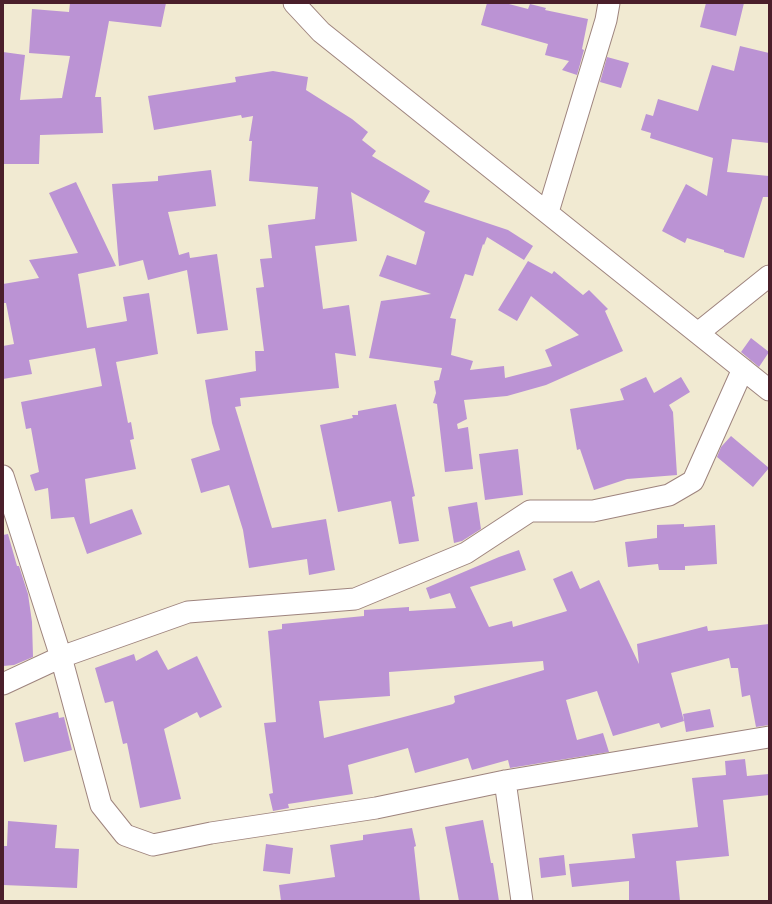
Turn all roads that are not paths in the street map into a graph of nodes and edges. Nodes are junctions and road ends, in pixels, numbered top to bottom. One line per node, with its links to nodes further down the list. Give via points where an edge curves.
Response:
1 (294, 3): 3 (street, via 321,32)
2 (610, 3): 3 (street)
3 (548, 212): 5 (street)
4 (769, 276): 5 (street)
5 (698, 333): 6 (street)
6 (743, 369): 7 (street); 9 (street, via 693,481 669,495 594,511 530,511 466,553 355,599 188,612)
7 (769, 390)
8 (3, 476): 9 (street)
9 (61, 657): 10 (street); 12 (street, via 102,805 125,835 153,845 211,833 376,808)
10 (3, 684)
11 (769, 737): 12 (street)
12 (505, 781): 13 (street)
13 (522, 901)

